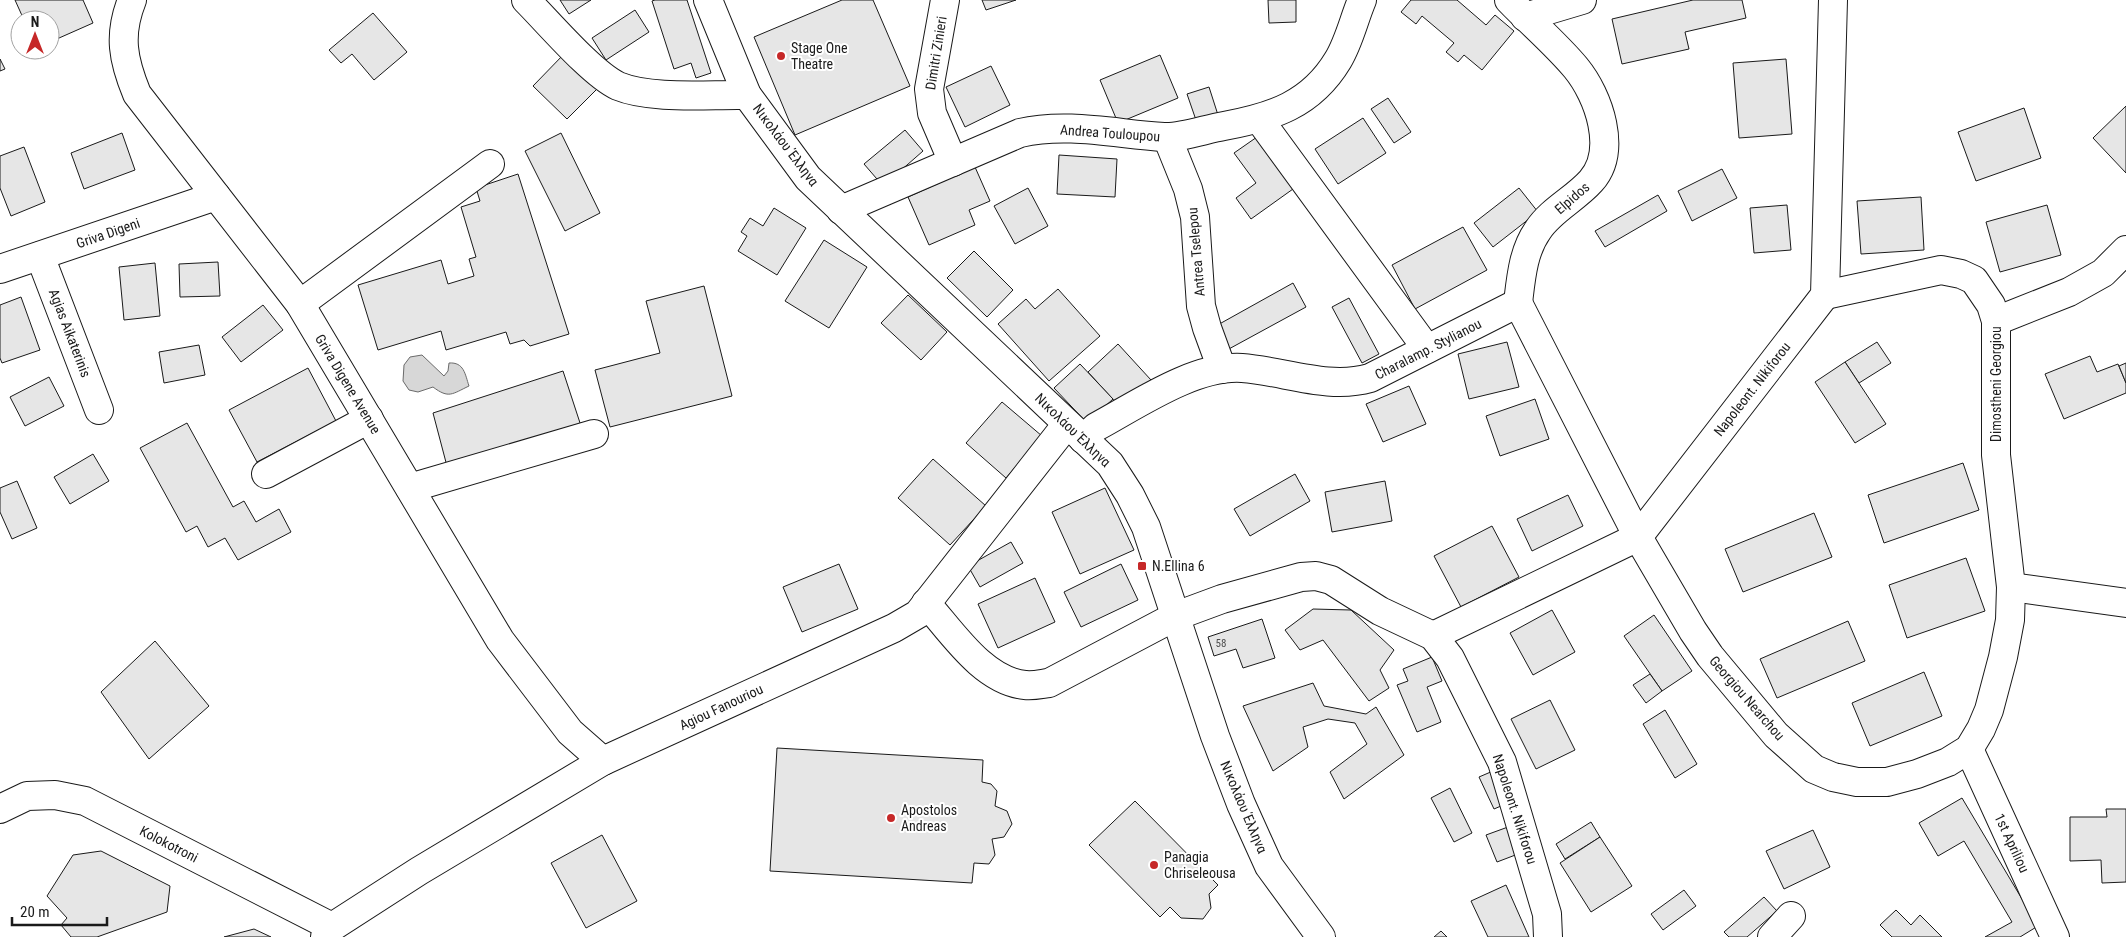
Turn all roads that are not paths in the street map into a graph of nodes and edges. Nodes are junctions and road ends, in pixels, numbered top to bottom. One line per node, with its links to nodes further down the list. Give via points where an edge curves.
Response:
1 (132, 0): 14 (street, Griva Digene Avenue, via 125,18 123,41 128,71 137,94)
2 (526, 0): 9 (street, via 591,66 617,85 655,94)
3 (708, 0): 9 (street, Νικολάου Έλληνα)
4 (945, 0): 12 (street, Dimitri Zinieri, via 928,89 932,113)
5 (1362, 0): 10 (street, Andrea Touloupou, via 1338,60 1323,80 1303,99)
6 (1582, 0): 8 (street)
7 (1834, 0): 19 (street)
8 (1517, 8): 20 (street, Elpidos, via 1576,69 1590,89 1599,111 1603,135 1603,158 1598,173 1550,216 1526,253)
9 (748, 95): 15 (street, Νικολάου Έλληνα, via 808,178)
10 (1259, 120): 11 (street, Andrea Touloupou); 23 (street)
11 (1167, 137): 12 (street, Andrea Touloupou, via 1038,129 1020,133); 24 (street, Antrea Tselepou, via 1188,189 1195,217 1201,306)
12 (953, 162): 15 (street, Andrea Touloupou)
13 (490, 164): 21 (street)
14 (216, 196): 17 (street, Griva Digeni); 21 (street, Griva Digene Avenue)
15 (841, 210): 27 (street, Νικολάου Έλληνα)
16 (2126, 250): 22 (street, via 2103,273 2068,292)
17 (40, 256): 18 (street, Griva Digeni); 25 (street, Agias Aikaterinis)
18 (0, 269)
19 (1824, 295): 22 (street, Dimostheni Georgiou, via 1941,270 1974,280 1991,305); 31 (street, Napoleont. Nikiforou)
20 (1518, 303): 23 (street, Charalamp. Stylianou); 31 (street, Georgiou Nearchou)
21 (300, 304): 26 (street, Griva Digene Avenue)
22 (1996, 321): 32 (street, Dimostheni Georgiou, via 1996,456)
23 (1427, 349): 24 (street, Charalamp. Stylianou, via 1356,382 1242,368)
24 (1222, 369): 27 (street, Charalamp. Stylianou, via 1189,377 1096,427)
25 (99, 410)
26 (370, 420): 29 (street); 30 (street, Griva Digene Avenue)
27 (1075, 432): 33 (street, Agiou Fanouriou); 35 (street, Νικολάου Έλληνα, via 1110,464 1130,495 1146,527)
28 (594, 434): 30 (street)
29 (266, 474)
30 (410, 488): 38 (street, Griva Digene Avenue, via 500,640 570,732)
31 (1638, 537): 36 (street, Napoleont. Nikiforou); 37 (street, Georgiou Nearchou, via 1710,656 1776,735 1814,769 1857,782 1886,782 1940,765)
32 (2011, 587): 34 (street); 37 (street, via 2004,657 1989,710)
33 (926, 602): 35 (street, Napoleont. Nikiforou, via 980,664 1001,678 1025,685 1049,684); 38 (street, Agiou Fanouriou, via 918,614 894,628)
34 (2126, 603)
35 (1176, 616): 36 (street, Napoleont. Nikiforou, via 1279,582 1316,576 1331,580 1380,611); 42 (street, Νικολάου Έλληνα, via 1215,736 1242,804 1269,866)
36 (1433, 636): 43 (street, Napoleont. Nikiforou, via 1450,658 1502,762 1546,914)
37 (1969, 749): 45 (street, 1st Apriliou)
38 (602, 761): 41 (street, Agiou Fanouriou, via 419,871)
39 (0, 809): 41 (street, Kolokotroni, via 27,796 55,795 85,801)
40 (1791, 916): 44 (street)
41 (329, 932)
42 (1310, 933)
43 (1548, 937)
44 (1772, 937)
45 (2055, 937)

